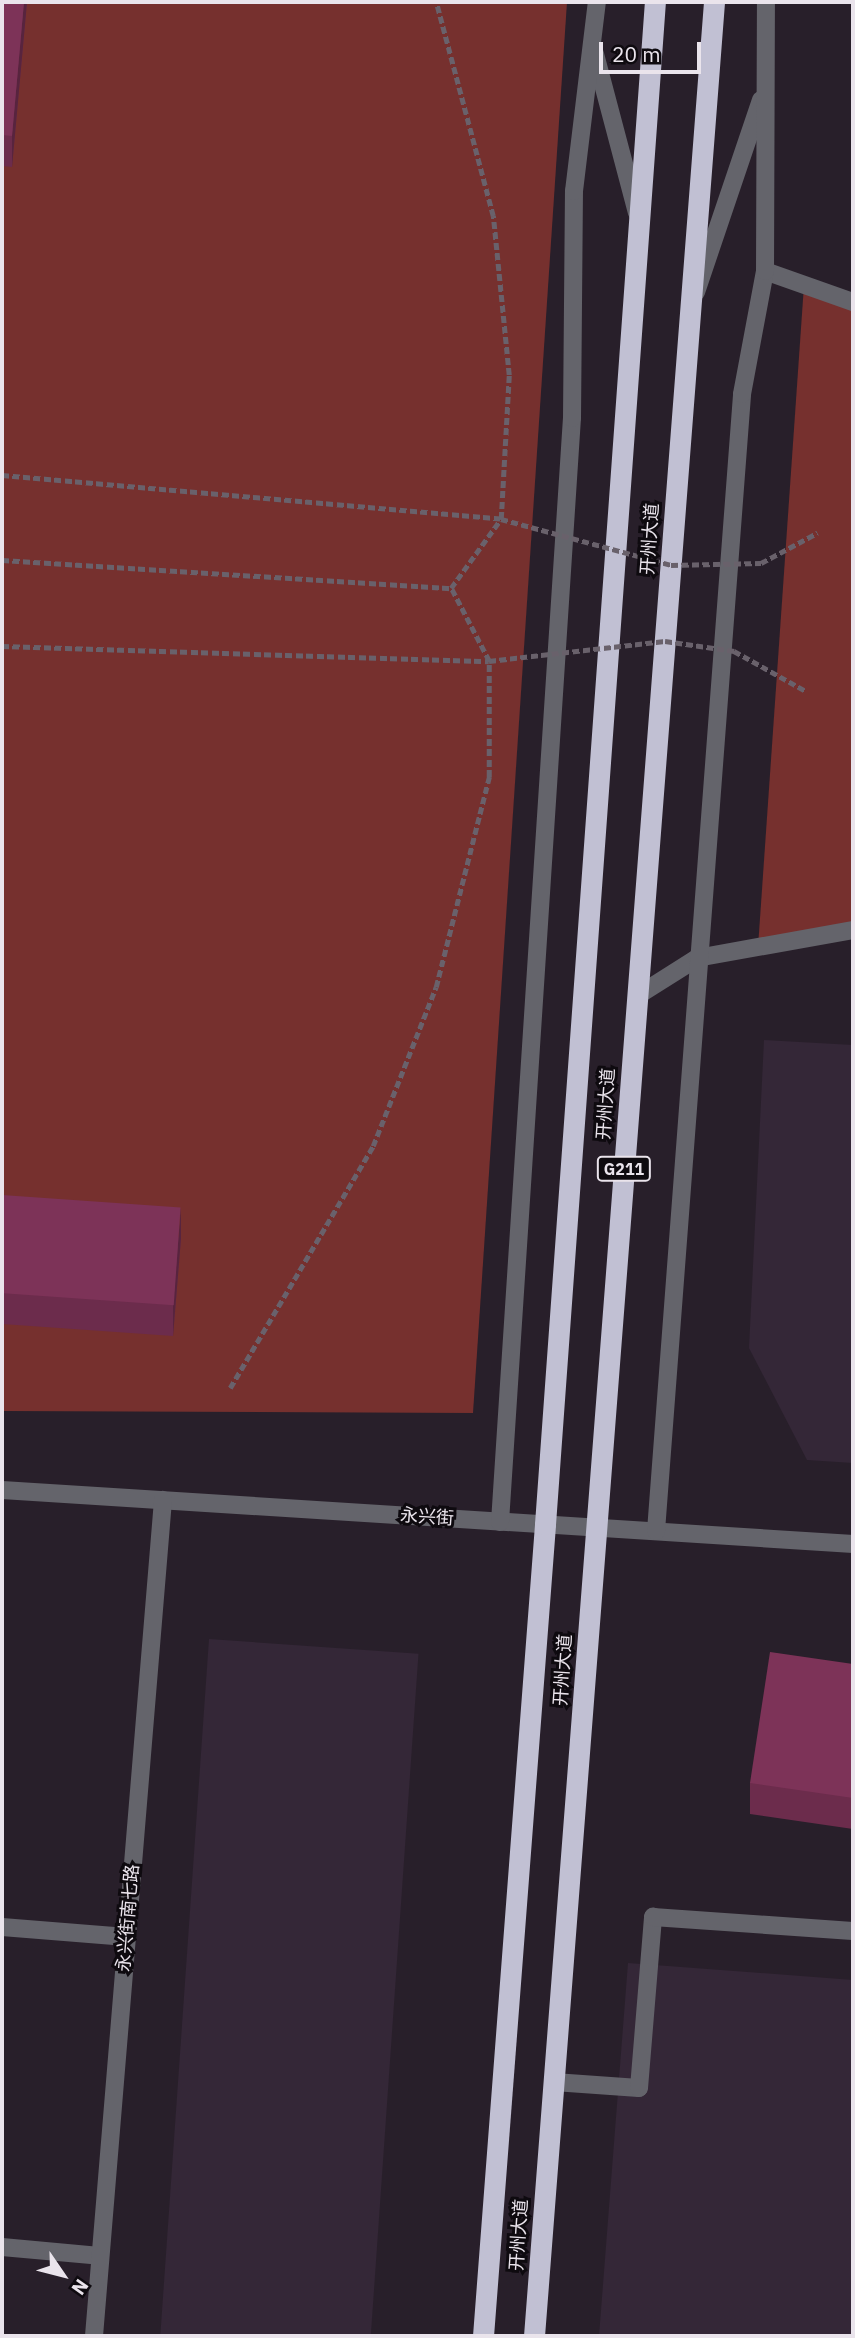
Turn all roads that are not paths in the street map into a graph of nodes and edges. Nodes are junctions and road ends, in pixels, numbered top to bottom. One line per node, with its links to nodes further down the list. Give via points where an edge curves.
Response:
1 (597, 2): 5 (street)
2 (655, 2): 7 (highway, 开州大道 / G211)
3 (714, 2): 10 (highway, 开州大道 / G211)
4 (766, 2): 6 (street)
5 (592, 44): 7 (street); 16 (street, via 574,191 572,418)
6 (766, 86): 8 (street); 10 (street)
7 (639, 223): 17 (highway, 开州大道 / G211)
8 (765, 271): 9 (street); 12 (street, via 742,394)
9 (853, 302)
10 (691, 309): 13 (highway, 开州大道 / G211)
11 (853, 930): 12 (street)
12 (697, 958): 13 (street); 19 (street)
13 (637, 996): 18 (highway, 开州大道 / G211)
14 (2, 1490): 15 (street, 永兴街)
15 (163, 1500): 16 (street, 永兴街); 23 (street, 永兴街南七路)
16 (500, 1522): 17 (street, 永兴街)
17 (545, 1524): 18 (street, 永兴街); 28 (highway, 开州大道 / G211)
18 (596, 1527): 19 (street, 永兴街); 24 (highway, 开州大道 / G211)
19 (656, 1531): 20 (street, 永兴街)
20 (853, 1544)
21 (2, 1927): 23 (street)
22 (853, 1931): 24 (street, via 653,1917 639,2088)
23 (127, 1937): 26 (street, 永兴街南七路)
24 (554, 2082): 29 (highway, 开州大道 / G211)
25 (2, 2247): 26 (street)
26 (100, 2256): 27 (street, 永兴街南七路)
27 (94, 2336)
28 (483, 2336)
29 (534, 2336)

